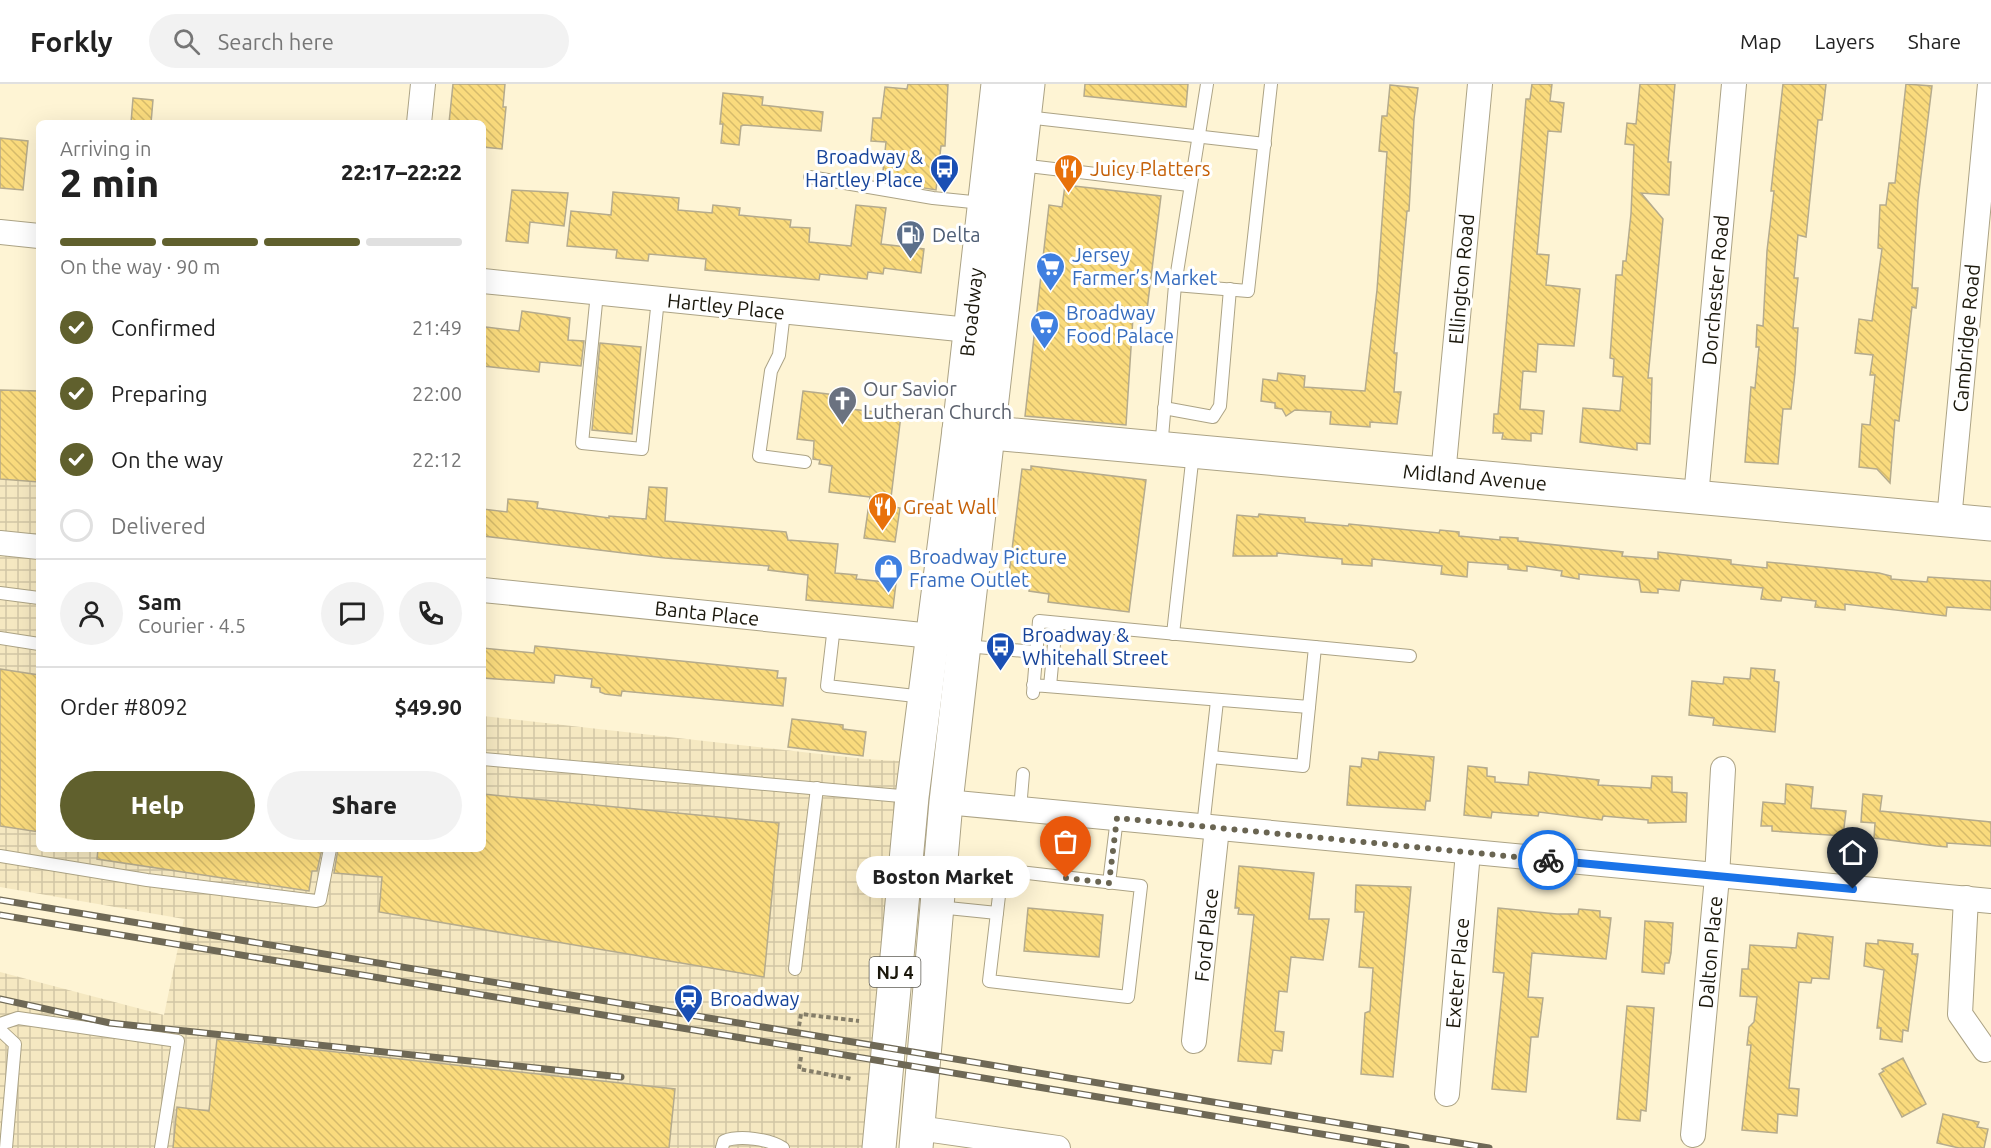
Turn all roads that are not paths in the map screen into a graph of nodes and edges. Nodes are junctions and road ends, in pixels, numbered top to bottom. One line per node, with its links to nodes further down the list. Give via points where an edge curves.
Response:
1 (423, 84): 10 (street)
2 (998, 84): 16 (main road, Broadway / NJ 4)
3 (1028, 84): 9 (main road, Broadway / NJ 4)
4 (1207, 84): 11 (lane)
5 (1271, 84): 12 (lane)
6 (1480, 84): 31 (street, Ellington Road)
7 (1734, 84): 32 (street, Dorchester Road)
8 (1990, 84): 33 (street, Cambridge Road)
9 (1024, 117): 11 (lane); 13 (main road, Broadway / NJ 4)
10 (419, 120)
11 (1197, 136): 12 (lane); 15 (lane)
12 (1265, 144): 21 (lane, via 1248,291)
13 (1019, 164): 15 (lane); 27 (main road, Broadway / NJ 4)
14 (810, 177): 16 (lane)
15 (1189, 185): 20 (lane)
16 (984, 203): 25 (main road, Broadway / NJ 4)
17 (0, 232): 18 (street)
18 (36, 236)
19 (486, 281): 22 (street, Hartley Place)
20 (1175, 285): 21 (lane); 26 (lane)
21 (1230, 289): 26 (lane, via 1220,406 1213,417)
22 (597, 293): 23 (street, Hartley Place); 23 (lane, via 582,443 642,449)
23 (658, 299): 24 (street, Hartley Place)
24 (784, 312): 25 (street, Hartley Place); 30 (lane, via 759,456)
25 (969, 330): 27 (main road, Broadway / NJ 4)
26 (1164, 408): 28 (lane)
27 (974, 432): 28 (main road, Midland Avenue); 43 (main road, Broadway / NJ 4); 46 (main road, Broadway / NJ 4)
28 (1161, 449): 29 (main road, Midland Avenue)
29 (1193, 452): 31 (main road, Midland Avenue); 42 (lane)
30 (805, 462)
31 (1443, 475): 32 (main road, Midland Avenue)
32 (1696, 497): 33 (main road, Midland Avenue)
33 (1949, 520): 34 (main road, Midland Avenue)
34 (1991, 524)
35 (0, 543): 36 (street)
36 (36, 547)
37 (486, 590): 41 (street, Banta Place)
38 (0, 593): 39 (lane)
39 (36, 598)
40 (1056, 623): 42 (lane); 48 (lane, via 1039,621); 50 (lane)
41 (834, 626): 43 (street, Banta Place); 51 (lane, via 827,686)
42 (1173, 634): 47 (lane)
43 (932, 636): 51 (main road, Broadway / NJ 4)
44 (0, 638): 45 (lane)
45 (36, 644)
46 (965, 646): 48 (lane); 60 (main road, Broadway / NJ 4)
47 (1315, 647): 49 (lane); 53 (lane)
48 (1036, 652): 50 (lane, via 1033,689)
49 (1410, 656)
50 (1050, 686): 52 (lane)
51 (924, 696): 59 (main road, Broadway / NJ 4)
52 (1217, 700): 53 (lane); 54 (lane)
53 (1309, 707): 54 (lane, via 1303,766)
54 (1211, 758): 63 (lane)
55 (486, 759): 58 (lane)
56 (1724, 769): 67 (street, Dalton Place)
57 (1023, 774): 61 (lane)
58 (817, 789): 59 (lane); 73 (lane)
59 (912, 797): 85 (main road, Broadway / NJ 4)
60 (946, 802): 61 (street); 71 (main road, Broadway / NJ 4)
61 (1020, 809): 62 (street)
62 (1117, 818): 63 (street); 68 (lane)
63 (1210, 828): 65 (street); 76 (street, Ford Place)
64 (329, 852): 66 (lane, via 320,900 316,901 147,880)
65 (1468, 852): 67 (street); 78 (street, Exeter Place)
66 (0, 856)
67 (1717, 877): 69 (street); 79 (street, Dalton Place)
68 (1109, 883): 72 (lane, via 1002,870); 72 (lane, via 1141,886 1128,997 989,981)
69 (1966, 898): 70 (street); 77 (street, via 1960,1014)
70 (1991, 901)
71 (936, 907): 72 (lane); 80 (main road, Broadway / NJ 4)
72 (997, 913)
73 (795, 969)
74 (0, 1024): 82 (lane, via 18,1018 178,1041)
75 (0, 1029): 81 (lane, via 15,1044)
76 (1194, 1041)
77 (1985, 1050)
78 (1447, 1094)
79 (1693, 1135)
80 (917, 1138): 86 (street)
81 (6, 1148)
82 (161, 1148)
83 (722, 1148): 84 (lane, via 729,1139 762,1140)
84 (783, 1148)
85 (879, 1148)
86 (1058, 1148)

